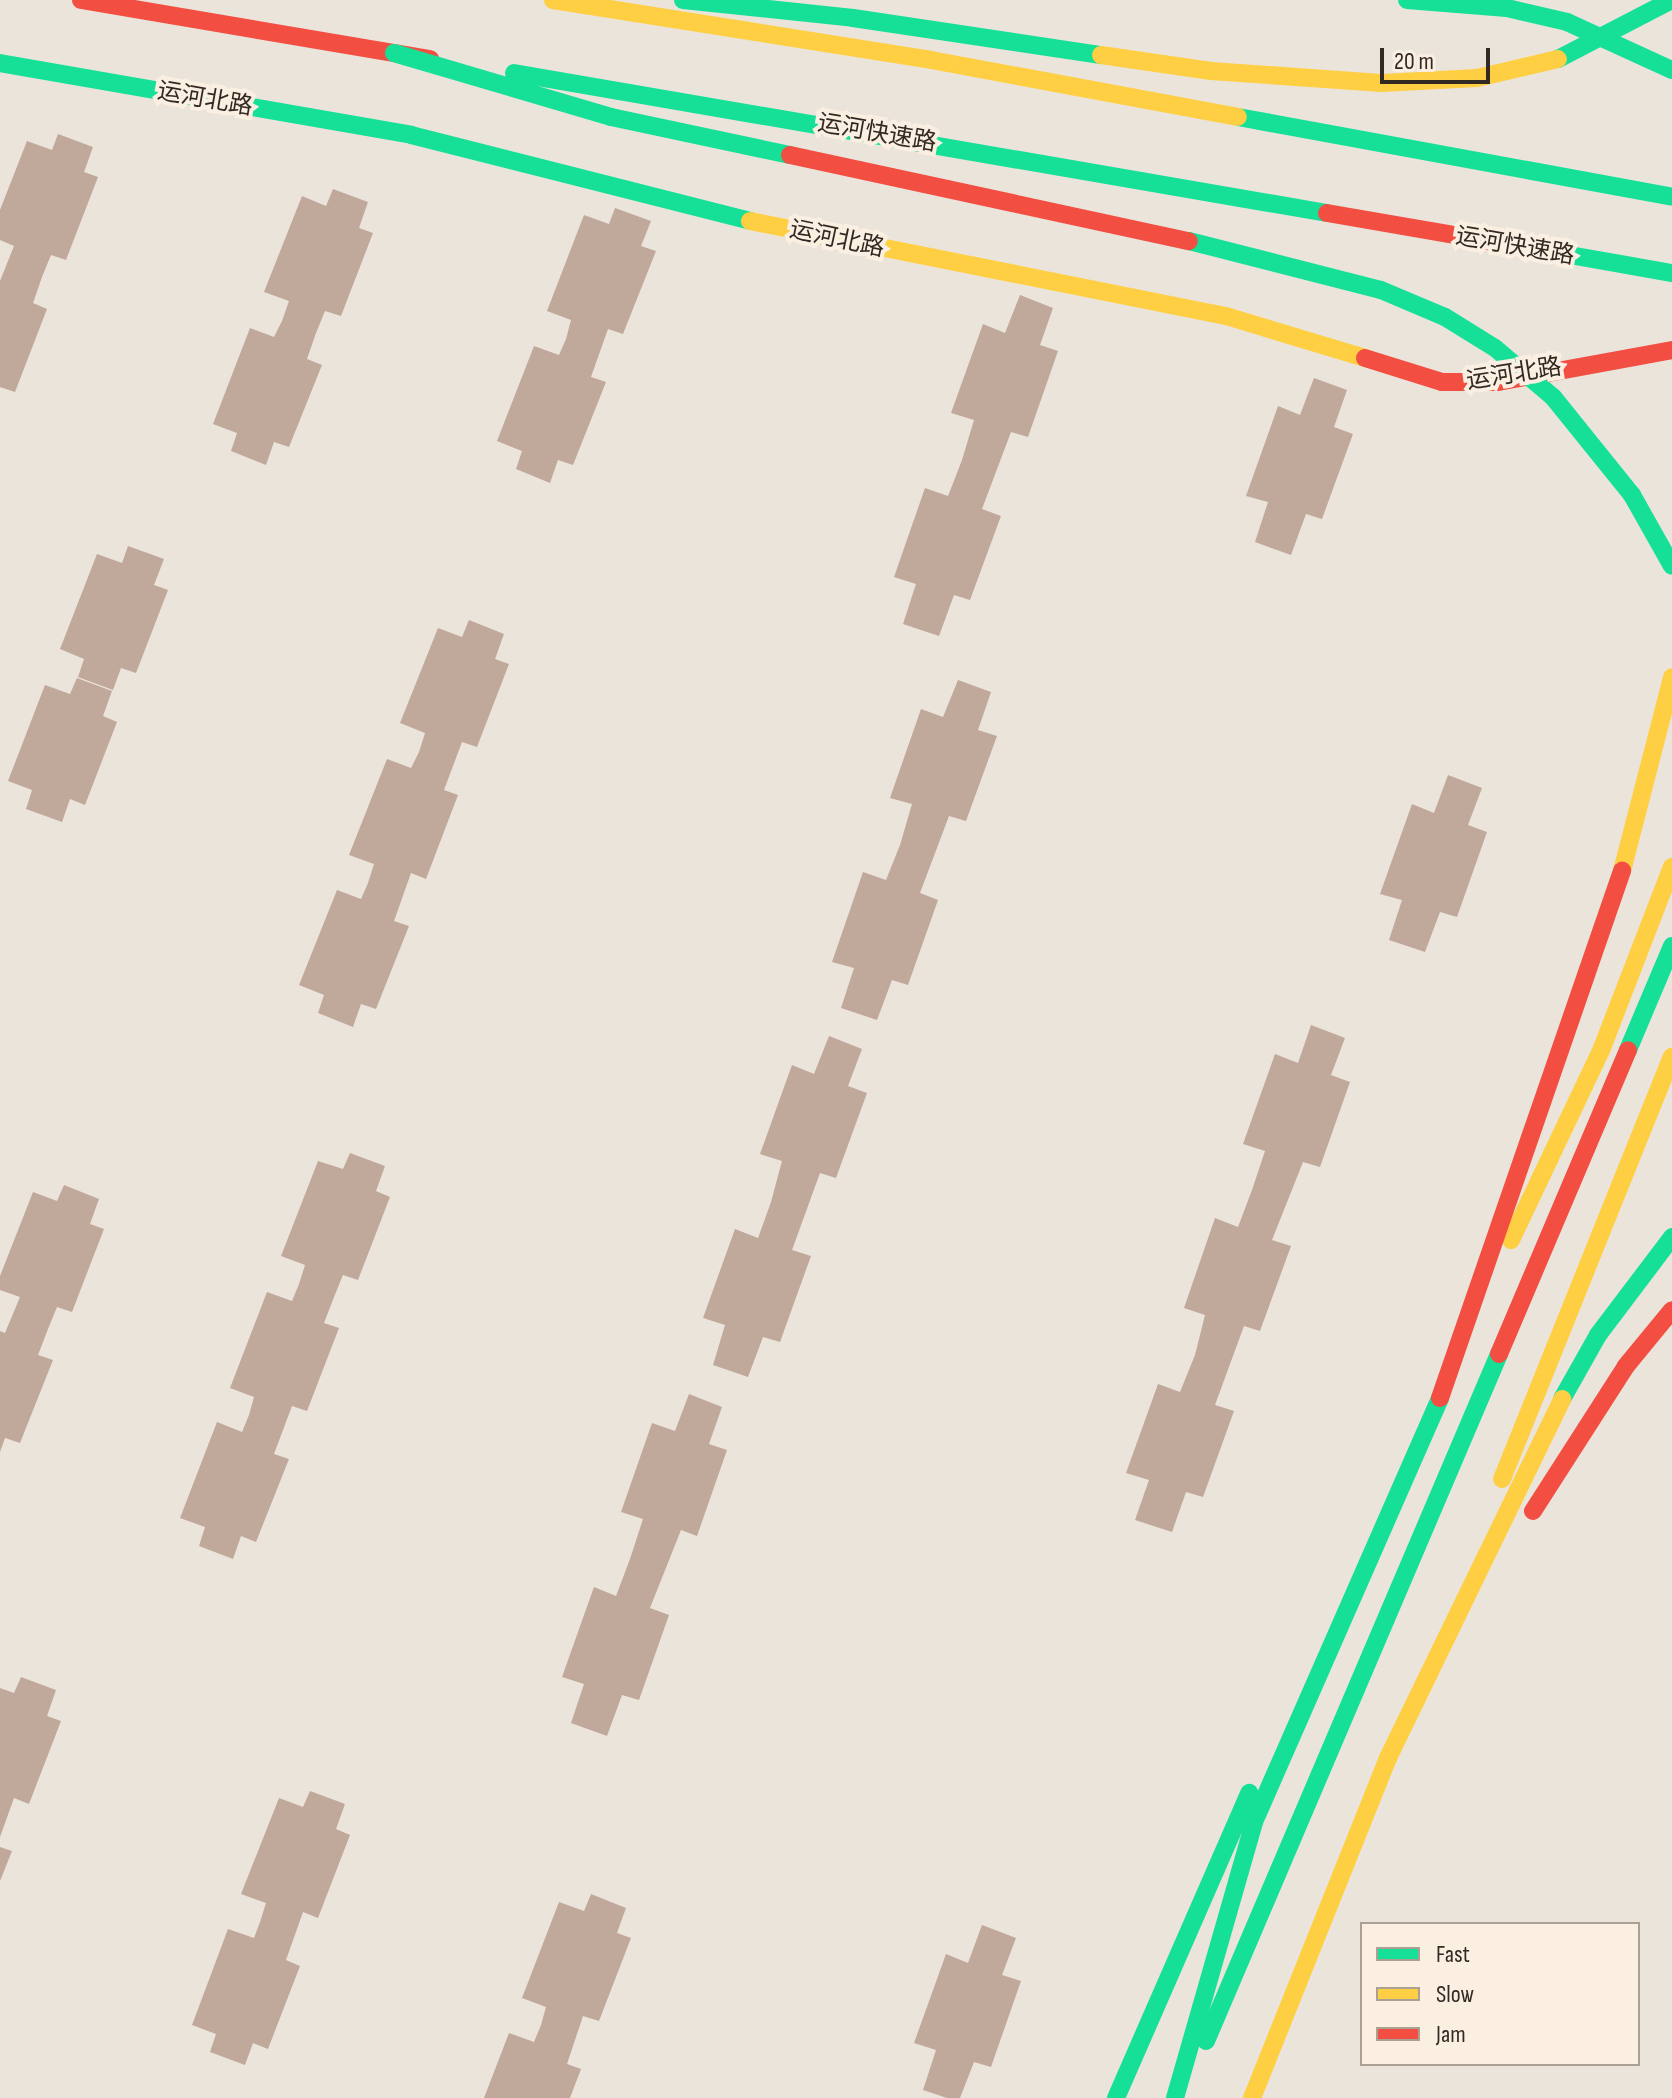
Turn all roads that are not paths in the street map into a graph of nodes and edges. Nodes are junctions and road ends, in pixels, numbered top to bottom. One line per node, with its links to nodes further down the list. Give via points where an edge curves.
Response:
1 (81, 0): 6 (main road, 运河快速路)
2 (553, 0): 9 (main road, via 931,60)
3 (683, 0): 5 (main road, bridge, via 853,18 1211,71 1382,83 1477,78 1559,59)
4 (1407, 0): 8 (main road, via 1507,8 1567,22)
5 (1672, 0)
6 (394, 53): 10 (main road, 运河快速路, bridge); 12 (main road, bridge, via 611,117 1186,240 1381,290 1445,317 1495,348 1553,397 1632,495)
7 (0, 63): 11 (main road, 运河北路, via 411,135 792,231 1226,316 1442,382 1498,382)
8 (1672, 70)
9 (1672, 197)
10 (1672, 273)
11 (1672, 350)
12 (1672, 566)
13 (1672, 677): 21 (main road, bridge, via 1622,871 1437,1408 1254,1822)
14 (1672, 867): 20 (main road, via 1602,1048 1190,1919)
15 (1672, 946): 22 (main road)
16 (1672, 1057): 24 (main road, via 1572,1297)
17 (1672, 1237): 19 (main road, bridge, via 1598,1335 1539,1441)
18 (1672, 1310): 19 (main road, bridge, via 1626,1366)
19 (1388, 1758): 23 (main road)
20 (1116, 2098)
21 (1175, 2098)
22 (1182, 2098)
23 (1252, 2098)
24 (1265, 2098)

